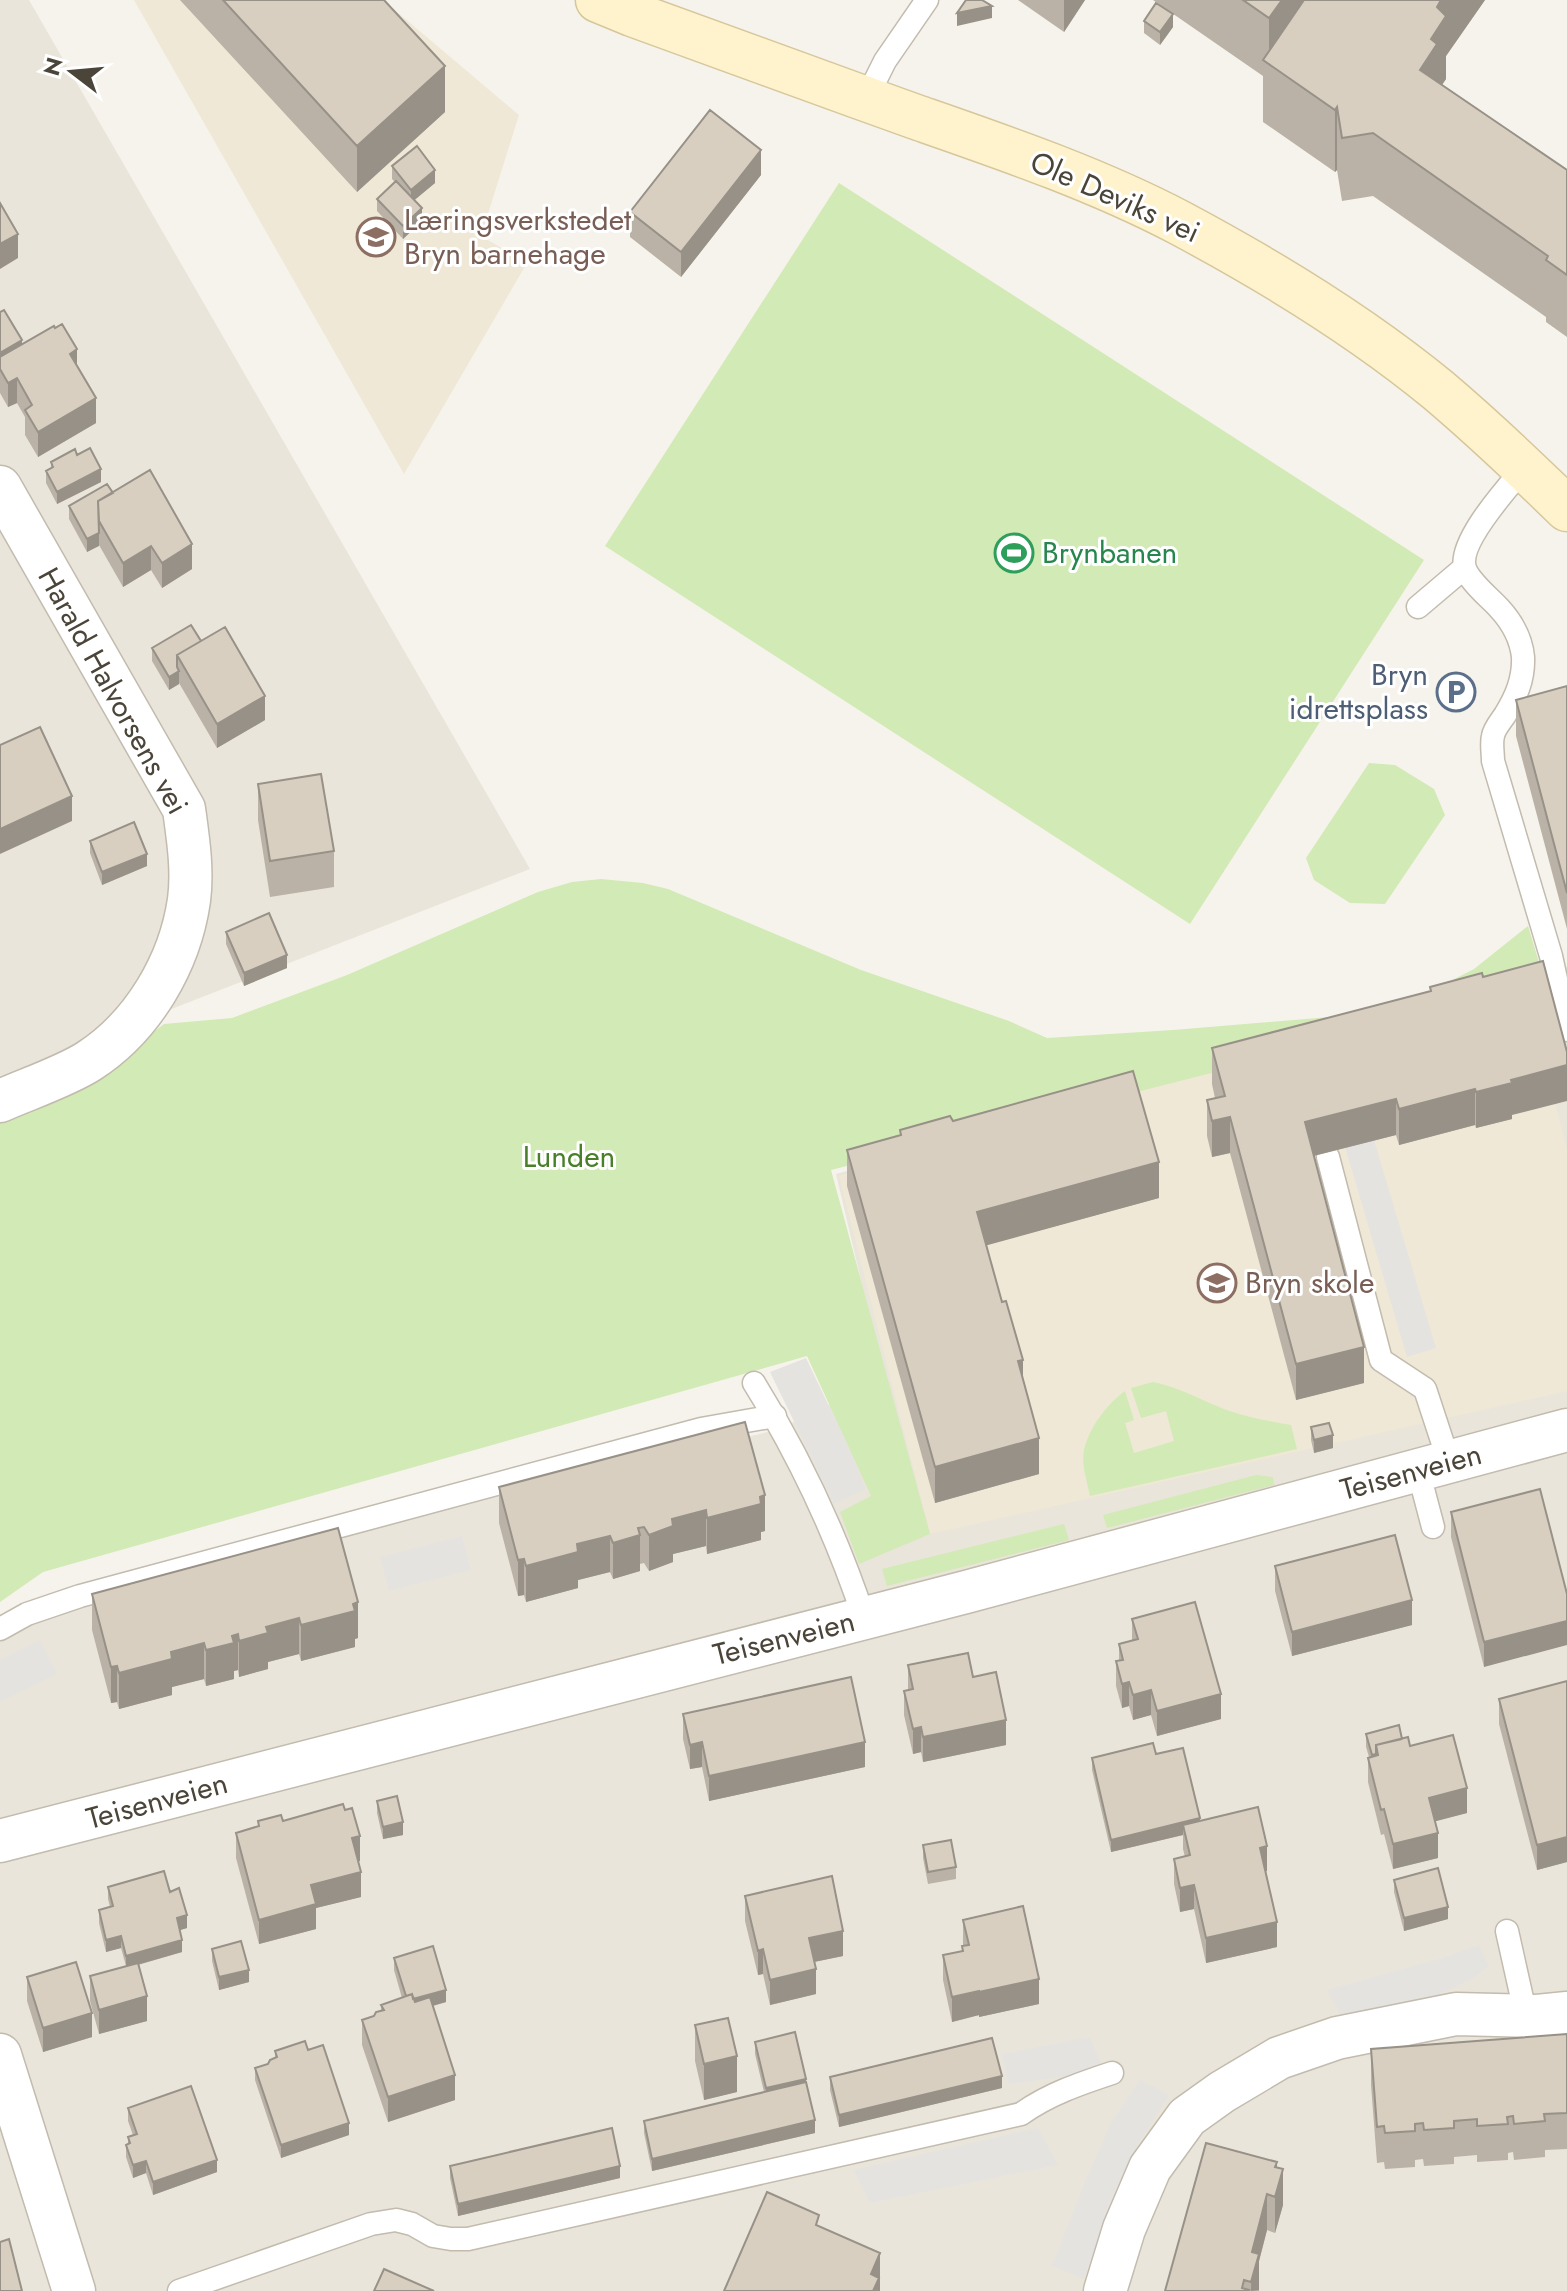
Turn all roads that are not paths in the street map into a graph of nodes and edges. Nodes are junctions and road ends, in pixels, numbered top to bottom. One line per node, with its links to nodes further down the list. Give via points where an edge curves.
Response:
1 (598, 0): 3 (street, Ole Deviks vei)
2 (927, 0): 3 (lane)
3 (866, 99): 4 (street, Ole Deviks vei, via 1111,191 1274,275 1354,326)
4 (1525, 467): 6 (street, Ole Deviks vei); 7 (lane, via 1478,528)
5 (0, 487): 10 (street, Harald Halvorsens vei, via 184,809 189,899 166,976 119,1039 87,1063)
6 (1567, 509)
7 (1464, 568): 8 (lane); 9 (lane, via 1513,623 1523,654 1522,679 1493,735 1493,761 1551,956)
8 (1418, 607)
9 (1567, 1030)
10 (0, 1101)
11 (1328, 1157): 15 (lane, via 1381,1360 1425,1389)
12 (754, 1383): 13 (lane)
13 (775, 1416): 17 (lane, via 820,1504); 18 (lane, via 701,1429 80,1596)
14 (1567, 1430): 15 (street, Teisenveien)
15 (1433, 1466): 16 (lane); 17 (street, Teisenveien)
16 (1433, 1527)
17 (864, 1618): 19 (street, Teisenveien)
18 (0, 1629)
19 (0, 1841)
20 (1507, 1931): 21 (lane)
21 (1547, 2014): 26 (street, via 1456,2014 1337,2038 1279,2058 1222,2092 1187,2117 1150,2168)
22 (0, 2055): 25 (street)
23 (1112, 2073): 24 (lane, via 1067,2088 1021,2114 468,2239 433,2236 396,2220 371,2224)
24 (184, 2290)
25 (74, 2291)
26 (1105, 2291)

